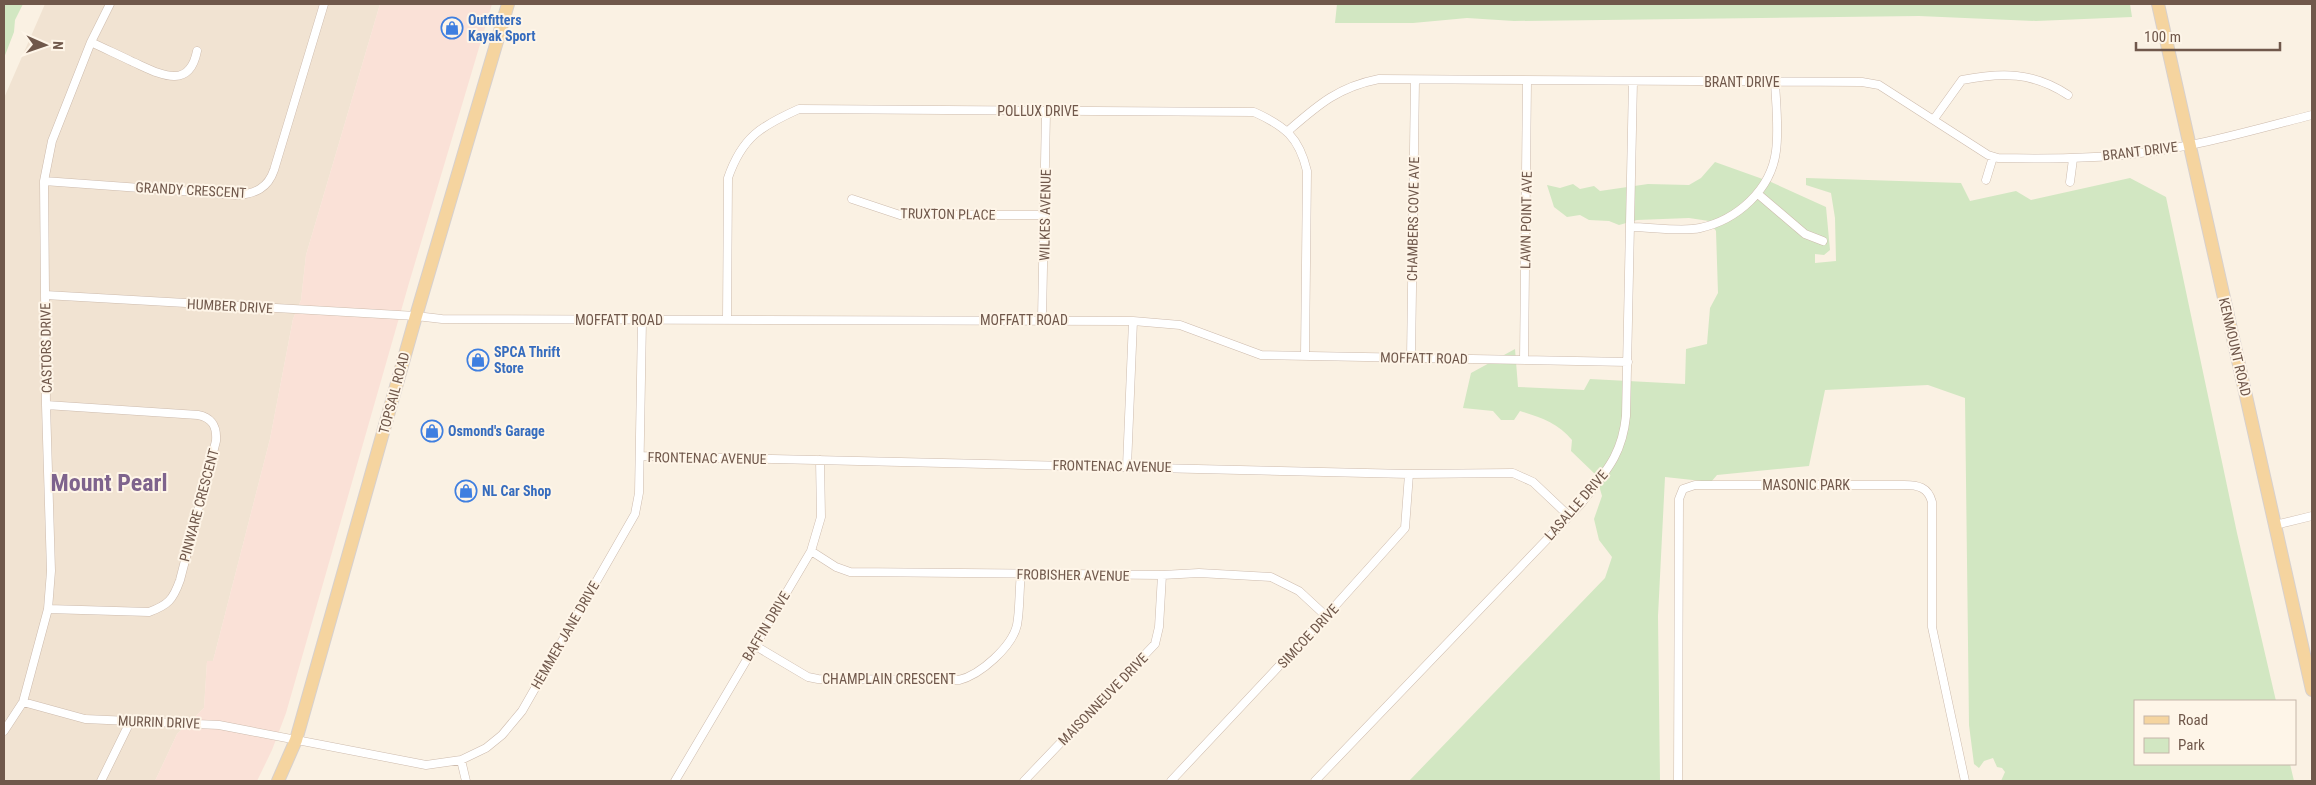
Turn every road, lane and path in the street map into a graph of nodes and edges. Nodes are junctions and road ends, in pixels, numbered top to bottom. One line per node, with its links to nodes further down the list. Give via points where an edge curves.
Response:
1 (110, 4): 5 (street, CASTORS DRIVE)
2 (324, 4): 20 (street, GRANDY CRESCENT, via 274,170 263,188 251,194 237,195)
3 (508, 4): 28 (main road, TOPSAIL ROAD)
4 (2158, 4): 16 (main road, KENMOUNT ROAD)
5 (91, 42): 6 (street, via 168,77 186,72); 20 (street, CASTORS DRIVE, via 52,141)
6 (197, 51)
7 (1415, 80): 8 (street, BRANT DRIVE); 15 (street, BRANT DRIVE, via 1379,79 1356,84 1319,104); 34 (street, CHAMBERS COVE AVE)
8 (1527, 81): 9 (street, BRANT DRIVE); 35 (street, LAWN POINT AVE)
9 (1633, 81): 10 (street, BRANT DRIVE); 25 (street, LASALLE DRIVE)
10 (1776, 82): 14 (street, BRANT DRIVE, via 1862,82 1879,85); 22 (street, via 1776,151)
11 (2068, 95): 14 (street, via 2050,83 2029,76 1980,76 1962,80)
12 (1046, 112): 15 (street, POLLUX DRIVE, via 1254,112); 24 (street, WILKES AVENUE); 31 (street, POLLUX DRIVE, via 799,109 755,133 743,146 728,178)
13 (2312, 115): 16 (street, BRANT DRIVE)
14 (1934, 119): 17 (street, BRANT DRIVE)
15 (1288, 131): 33 (street, POLLUX DRIVE, via 1302,153 1307,171)
16 (2190, 145): 18 (street, BRANT DRIVE); 44 (main road, KENMOUNT ROAD)
17 (1993, 157): 18 (street, BRANT DRIVE); 19 (street)
18 (2073, 159): 21 (street)
19 (1986, 180)
20 (44, 181): 27 (street, CASTORS DRIVE)
21 (2070, 182)
22 (1758, 194): 25 (street, via 1740,211 1720,222 1698,228); 26 (street, via 1805,234)
23 (852, 199): 24 (street, TRUXTON PLACE, via 900,215)
24 (1045, 214): 29 (street, WILKES AVENUE)
25 (1630, 227): 36 (street, LASALLE DRIVE)
26 (1823, 240)
27 (45, 295): 28 (street, HUMBER DRIVE); 37 (street, CASTORS DRIVE)
28 (416, 316): 30 (street, MOFFATT ROAD, via 442,319); 55 (main road, TOPSAIL ROAD)
29 (1042, 319): 31 (street, MOFFATT ROAD); 32 (street, MOFFATT ROAD)
30 (642, 320): 31 (street, MOFFATT ROAD); 38 (street, HEMMER JANE DRIVE)
31 (727, 320)
32 (1133, 321): 33 (street, MOFFATT ROAD, via 1180,325 1254,354); 40 (street)
33 (1305, 356): 34 (street, MOFFATT ROAD)
34 (1410, 358): 35 (street, MOFFATT ROAD)
35 (1524, 360): 36 (street, MOFFATT ROAD)
36 (1628, 362): 42 (street, LASALLE DRIVE, via 1624,437 1618,454)
37 (46, 405): 48 (street, CASTORS DRIVE, via 51,571); 48 (street, PINWARE CRESCENT, via 198,415 214,422 217,432 180,580 171,600 148,612)
38 (640, 456): 39 (street, FRONTENAC AVENUE); 56 (street, HEMMER JANE DRIVE, via 639,500 635,514 522,710 494,742)
39 (820, 460): 40 (street, FRONTENAC AVENUE); 45 (street, BAFFIN DRIVE, via 821,516)
40 (1127, 466): 41 (street, FRONTENAC AVENUE)
41 (1409, 474): 42 (street, FRONTENAC AVENUE, via 1513,473 1533,482); 49 (street, SIMCOE DRIVE, via 1405,528)
42 (1569, 516): 63 (street, LASALLE DRIVE)
43 (2312, 516): 44 (street)
44 (2275, 525): 51 (main road, KENMOUNT ROAD)
45 (811, 551): 46 (street, FROBISHER AVENUE, via 850,572); 50 (street, BAFFIN DRIVE)
46 (1021, 574): 47 (street, FROBISHER AVENUE); 50 (street, CHAMPLAIN CRESCENT, via 1016,626 992,661 970,677 949,680 818,679 808,677)
47 (1162, 576): 49 (street, FROBISHER AVENUE, via 1199,572 1271,576 1299,591); 61 (street, MAISONNEUVE DRIVE, via 1159,627 1154,644)
48 (48, 609): 52 (street, CASTORS DRIVE)
49 (1326, 616): 62 (street, SIMCOE DRIVE)
50 (754, 646): 60 (street, BAFFIN DRIVE)
51 (2312, 690)
52 (23, 702): 53 (street, MURRIN DRIVE, via 85,719); 54 (street, CASTORS DRIVE)
53 (130, 722): 55 (street, MURRIN DRIVE, via 219,725); 57 (street)
54 (4, 731)
55 (296, 740): 56 (street, HEMMER JANE DRIVE, via 417,764); 58 (main road, TOPSAIL ROAD)
56 (461, 760): 59 (street)
57 (101, 781)
58 (278, 781)
59 (466, 781)
60 (675, 781)
61 (1024, 781)
62 (1171, 781)
63 (1315, 781)
64 (1678, 781): 65 (street, MASONIC PARK, via 1679,499 1683,489 1695,485 1894,484 1919,486 1930,497 1932,627)
65 (1965, 781)

